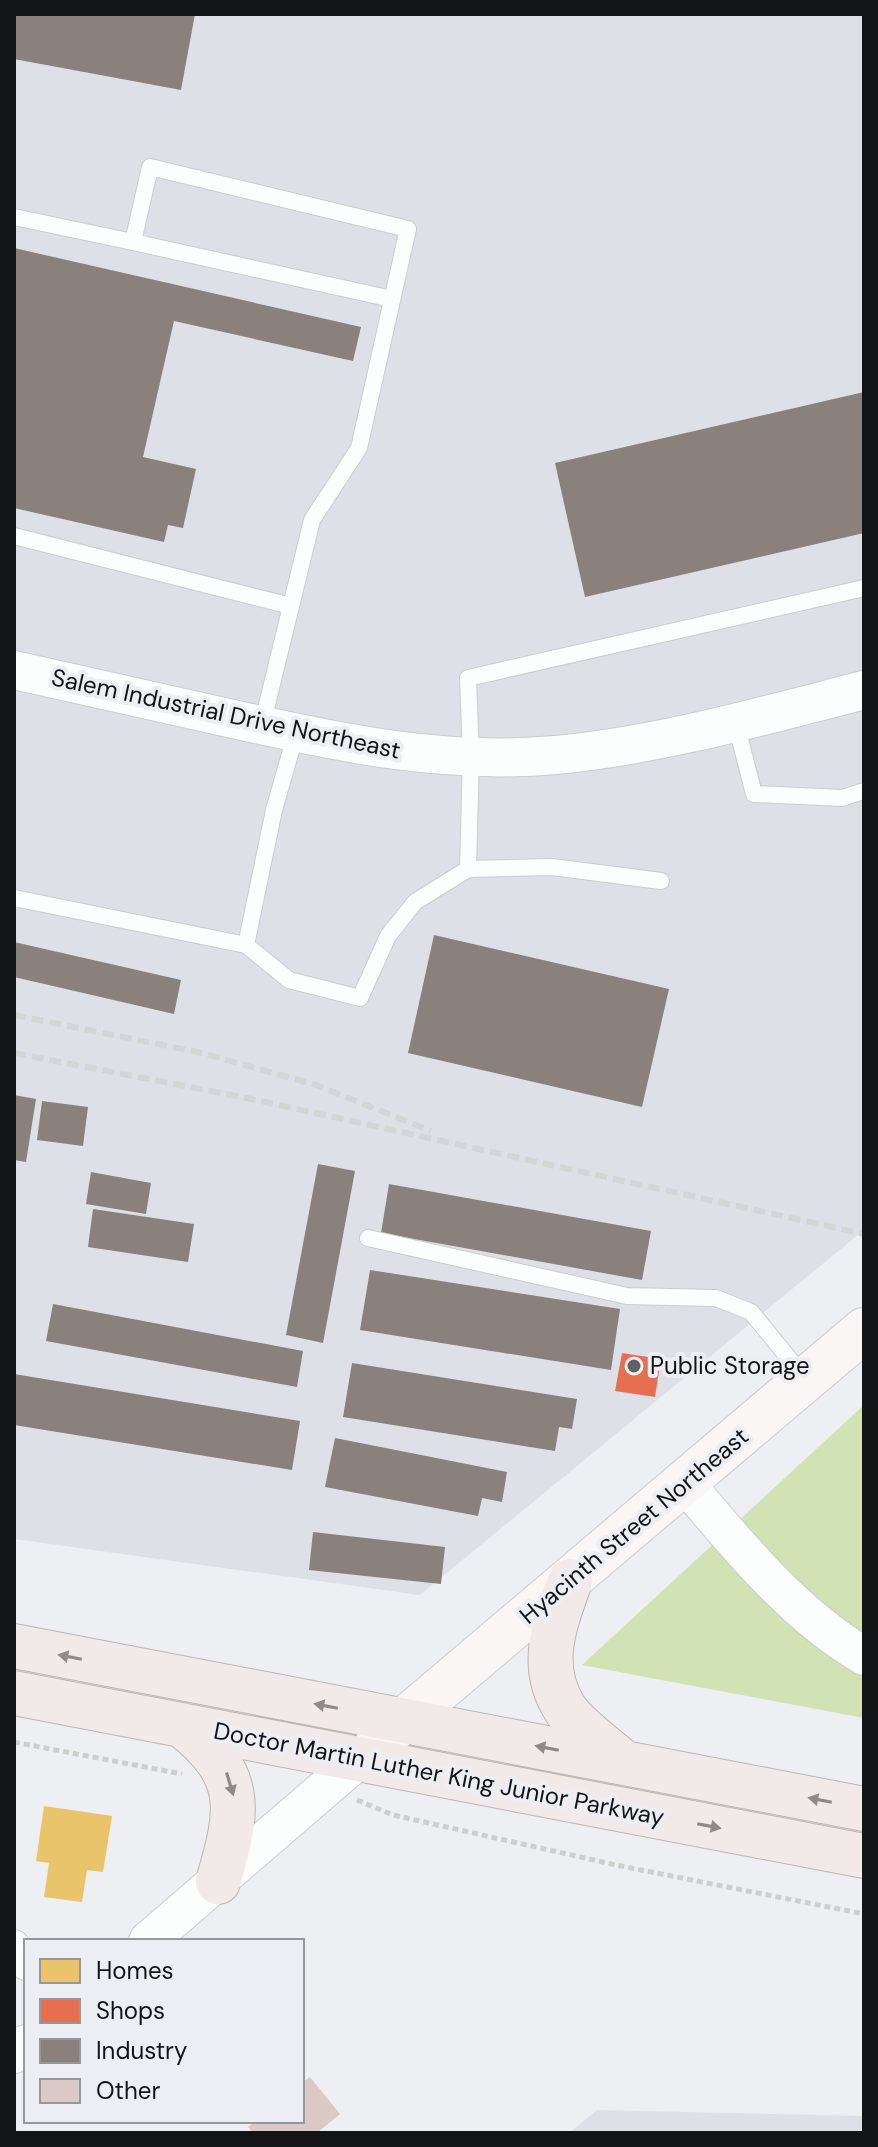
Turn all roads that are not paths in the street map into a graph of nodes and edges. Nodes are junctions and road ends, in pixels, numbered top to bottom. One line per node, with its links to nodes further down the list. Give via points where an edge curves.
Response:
1 (14, 217): 2 (lane)
2 (133, 242): 3 (lane); 3 (lane, via 150,167 408,229)
3 (392, 299): 6 (lane, via 359,448 312,520)
4 (14, 536): 6 (lane)
5 (864, 588): 11 (lane, via 468,678)
6 (291, 606): 10 (lane)
7 (14, 670): 10 (street, Salem Industrial Drive Northeast)
8 (864, 690): 9 (street, Salem Industrial Drive Northeast)
9 (736, 724): 11 (street, Salem Industrial Drive Northeast, via 554,755); 12 (lane, via 754,794 842,798)
10 (279, 729): 11 (street, Salem Industrial Drive Northeast, via 428,755); 16 (lane, via 274,810)
11 (471, 757): 13 (lane)
12 (864, 791)
13 (468, 869): 14 (lane, via 552,867); 16 (lane, via 415,902 388,936 360,998 289,980)
14 (661, 881)
15 (14, 898): 16 (lane)
16 (246, 945)
17 (368, 1238): 19 (lane, via 627,1296 716,1298 751,1312)
18 (864, 1330): 19 (main road, Hyacinth Street Northeast)
19 (806, 1379): 20 (main road, Hyacinth Street Northeast)
20 (685, 1483): 21 (main road, Hyacinth Street Northeast); 23 (street, via 789,1598)
21 (570, 1581): 25 (main road, Hyacinth Street Northeast); 28 (highway, via 550,1636 551,1673 564,1709)
22 (14, 1646): 25 (highway, Doctor Martin Luther King Junior Parkway, one-way to 22)
23 (864, 1656)
24 (14, 1693): 26 (highway, Doctor Martin Luther King Junior Parkway)
25 (402, 1721): 27 (main road, Hyacinth Street Northeast); 28 (highway, Doctor Martin Luther King Junior Parkway, one-way to 25)
26 (182, 1725): 27 (highway, Doctor Martin Luther King Junior Parkway); 31 (highway, one-way to 31, via 206,1743 230,1778 234,1827)
27 (358, 1760): 30 (highway, Doctor Martin Luther King Junior Parkway, one-way to 30); 31 (street)
28 (624, 1763): 29 (highway, Doctor Martin Luther King Junior Parkway, one-way to 28)
29 (864, 1809)
30 (864, 1856)
31 (218, 1882): 32 (street)
32 (150, 1939)

